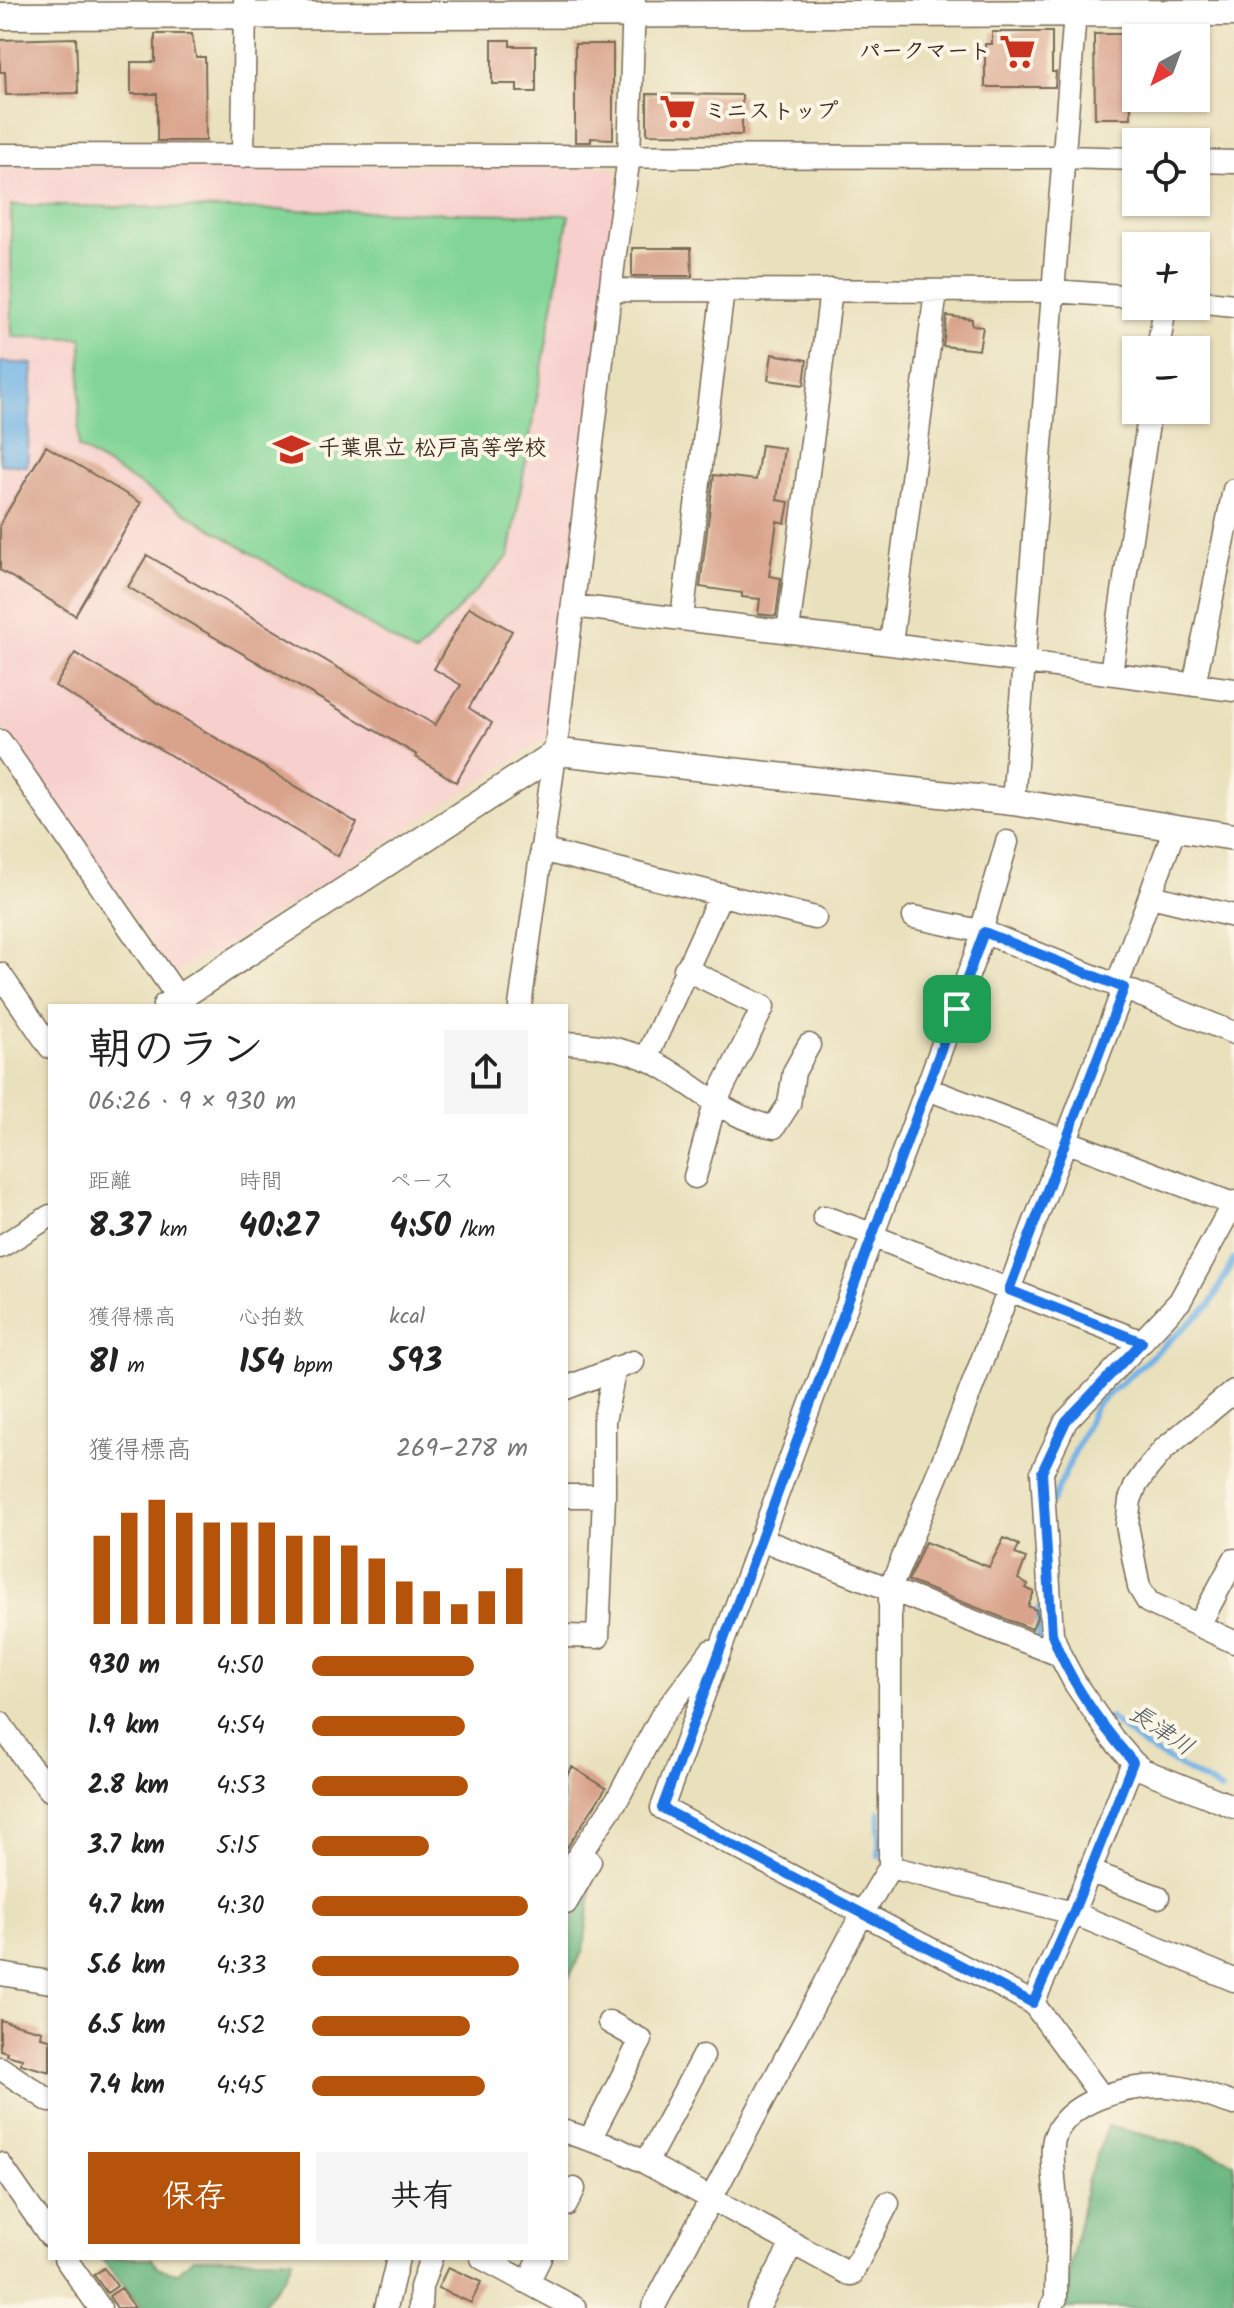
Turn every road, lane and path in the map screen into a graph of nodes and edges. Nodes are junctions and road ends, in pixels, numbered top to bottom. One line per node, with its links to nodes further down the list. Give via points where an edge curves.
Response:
1 (1076, 6): 3 (street); 4 (street); 9 (street)
2 (245, 7): 3 (street); 5 (street); 7 (street)
3 (634, 7): 8 (street)
4 (1234, 13)
5 (0, 16)
6 (0, 155): 7 (street)
7 (243, 156): 8 (street)
8 (629, 157): 9 (street); 13 (street)
9 (1064, 157): 10 (street); 17 (street)
10 (1122, 159)
11 (1210, 161): 12 (street)
12 (1234, 162)
13 (611, 290): 14 (street); 23 (street)
14 (723, 290): 15 (street); 24 (street)
15 (831, 290): 16 (street); 25 (street)
16 (936, 291): 17 (street); 26 (street)
17 (1054, 291): 18 (street); 27 (street)
18 (1122, 296)
19 (1210, 302): 20 (street)
20 (1234, 305)
21 (1148, 424): 28 (street)
22 (1234, 490): 29 (street)
23 (573, 606): 24 (street); 32 (street)
24 (682, 618): 25 (street)
25 (788, 632): 26 (street)
26 (891, 644): 27 (street)
27 (1023, 663): 28 (street); 33 (street)
28 (1111, 673): 29 (street)
29 (1194, 685): 30 (street)
30 (1234, 690)
31 (0, 741): 47 (street)
32 (555, 754): 33 (street); 37 (street); 47 (street)
33 (1013, 802): 34 (street)
34 (1175, 828): 35 (street); 39 (street)
35 (1234, 837)
36 (1007, 842): 43 (street)
37 (541, 850): 38 (street); 48 (street)
38 (721, 894): 42 (street); 44 (street)
39 (1151, 896): 40 (street); 46 (street)
40 (1234, 916)
41 (914, 917): 43 (street)
42 (815, 918)
43 (983, 932): 46 (street); 54 (street)
44 (685, 969): 53 (street); 55 (street, via 763,1007)
45 (0, 974): 51 (street)
46 (1120, 986): 49 (street); 56 (street)
47 (176, 1003)
48 (520, 1004)
49 (1234, 1033)
50 (568, 1043): 53 (street, via 603,1045)
51 (48, 1044)
52 (809, 1045): 55 (street, via 794,1072 789,1104 774,1127)
53 (646, 1059): 55 (street)
54 (925, 1088): 56 (street); 61 (street)
55 (715, 1103): 57 (street)
56 (1066, 1141): 58 (street); 63 (street)
57 (695, 1177)
58 (1233, 1203): 64 (street, via 1180,1301)
59 (48, 1217): 62 (street)
60 (824, 1217): 61 (street)
61 (872, 1235): 63 (street); 69 (street)
62 (0, 1247)
63 (1009, 1290): 64 (street); 71 (street)
64 (1142, 1342): 76 (street, via 1066,1421 1042,1472 1052,1634)
65 (568, 1387): 68 (street, via 624,1365 604,1421)
66 (1234, 1391): 72 (street, via 1164,1449 1130,1500 1127,1525 1139,1587 1148,1602)
67 (568, 1496): 68 (street)
68 (604, 1496): 74 (street, via 598,1637)
69 (760, 1539): 71 (street); 73 (street)
70 (1234, 1560): 72 (street)
71 (890, 1589): 76 (street); 82 (street)
72 (1199, 1625): 75 (street)
73 (726, 1631): 81 (street, via 661,1717); 88 (street, via 662,1808)
74 (568, 1636)
75 (1234, 1642)
76 (1060, 1655): 78 (street)
77 (0, 1723): 79 (street)
78 (1133, 1762): 80 (street); 84 (street)
79 (48, 1788)
80 (1234, 1807)
81 (611, 1808): 83 (street); 86 (street, via 598,1846)
82 (890, 1867): 87 (street); 88 (street)
83 (568, 1871)
84 (1089, 1871): 85 (street); 87 (street)
85 (1158, 1897)
86 (568, 1899)
87 (1073, 1913): 90 (street); 92 (street)
88 (862, 1914): 92 (street); 103 (street)
89 (0, 1974): 91 (street)
90 (1234, 1980)
91 (48, 1982)
92 (1033, 2003): 96 (street)
93 (609, 2022): 100 (street, via 641,2040)
94 (703, 2056): 101 (street)
95 (0, 2068): 97 (street)
96 (1102, 2097): 98 (street, via 1163,2086); 119 (street, via 1071,2115 1053,2142 1057,2216 1056,2298)
97 (48, 2100)
98 (1234, 2104)
99 (568, 2133): 100 (street)
100 (590, 2139): 101 (street)
101 (646, 2163): 103 (street)
102 (0, 2164): 105 (street)
103 (712, 2199): 106 (street); 117 (street)
104 (888, 2203): 106 (street, via 851,2275)
105 (48, 2233)
106 (792, 2244): 118 (street)
107 (66, 2260): 113 (street)
108 (398, 2260): 114 (street)
109 (430, 2260): 115 (street)
110 (486, 2260): 112 (street)
111 (539, 2260): 112 (street)
112 (528, 2282): 116 (street)
113 (100, 2308)
114 (386, 2308)
115 (420, 2308)
116 (575, 2308)
117 (653, 2308)
118 (758, 2308)
119 (1051, 2308)

